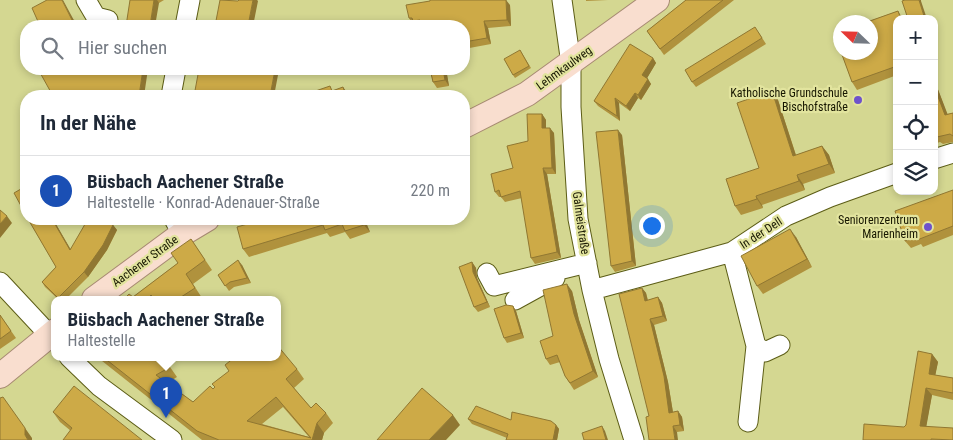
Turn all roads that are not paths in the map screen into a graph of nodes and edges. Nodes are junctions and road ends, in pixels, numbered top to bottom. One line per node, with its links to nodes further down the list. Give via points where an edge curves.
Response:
1 (86, 0): 5 (street, via 96,17)
2 (190, 0): 6 (street)
3 (562, 0): 7 (street, Galmeistraße)
4 (657, 0): 7 (main road, Lehmkaulweg)
5 (108, 20)
6 (186, 20)
7 (571, 64): 10 (main road, Lehmkaulweg, via 521,98); 16 (street, Galmeistraße)
8 (175, 75): 9 (street)
9 (172, 90)
10 (470, 123)
11 (953, 152): 12 (street)
12 (938, 158)
13 (893, 174): 15 (street, In der Dell, via 786,216)
14 (178, 226): 20 (main road, Aachener Straße)
15 (732, 252): 19 (street, In der Dell); 25 (street)
16 (580, 266): 17 (street, via 494,286); 19 (street, Galmeistraße); 21 (street)
17 (487, 273)
18 (0, 282): 22 (street)
19 (592, 290): 30 (street, Galmeistraße)
20 (97, 296)
21 (515, 300)
22 (51, 334)
23 (51, 338): 27 (main road)
24 (780, 345): 25 (street, via 765,352)
25 (756, 346): 28 (street)
26 (73, 361): 29 (street, via 100,386)
27 (0, 376)
28 (748, 422)
29 (172, 440)
30 (634, 440)

